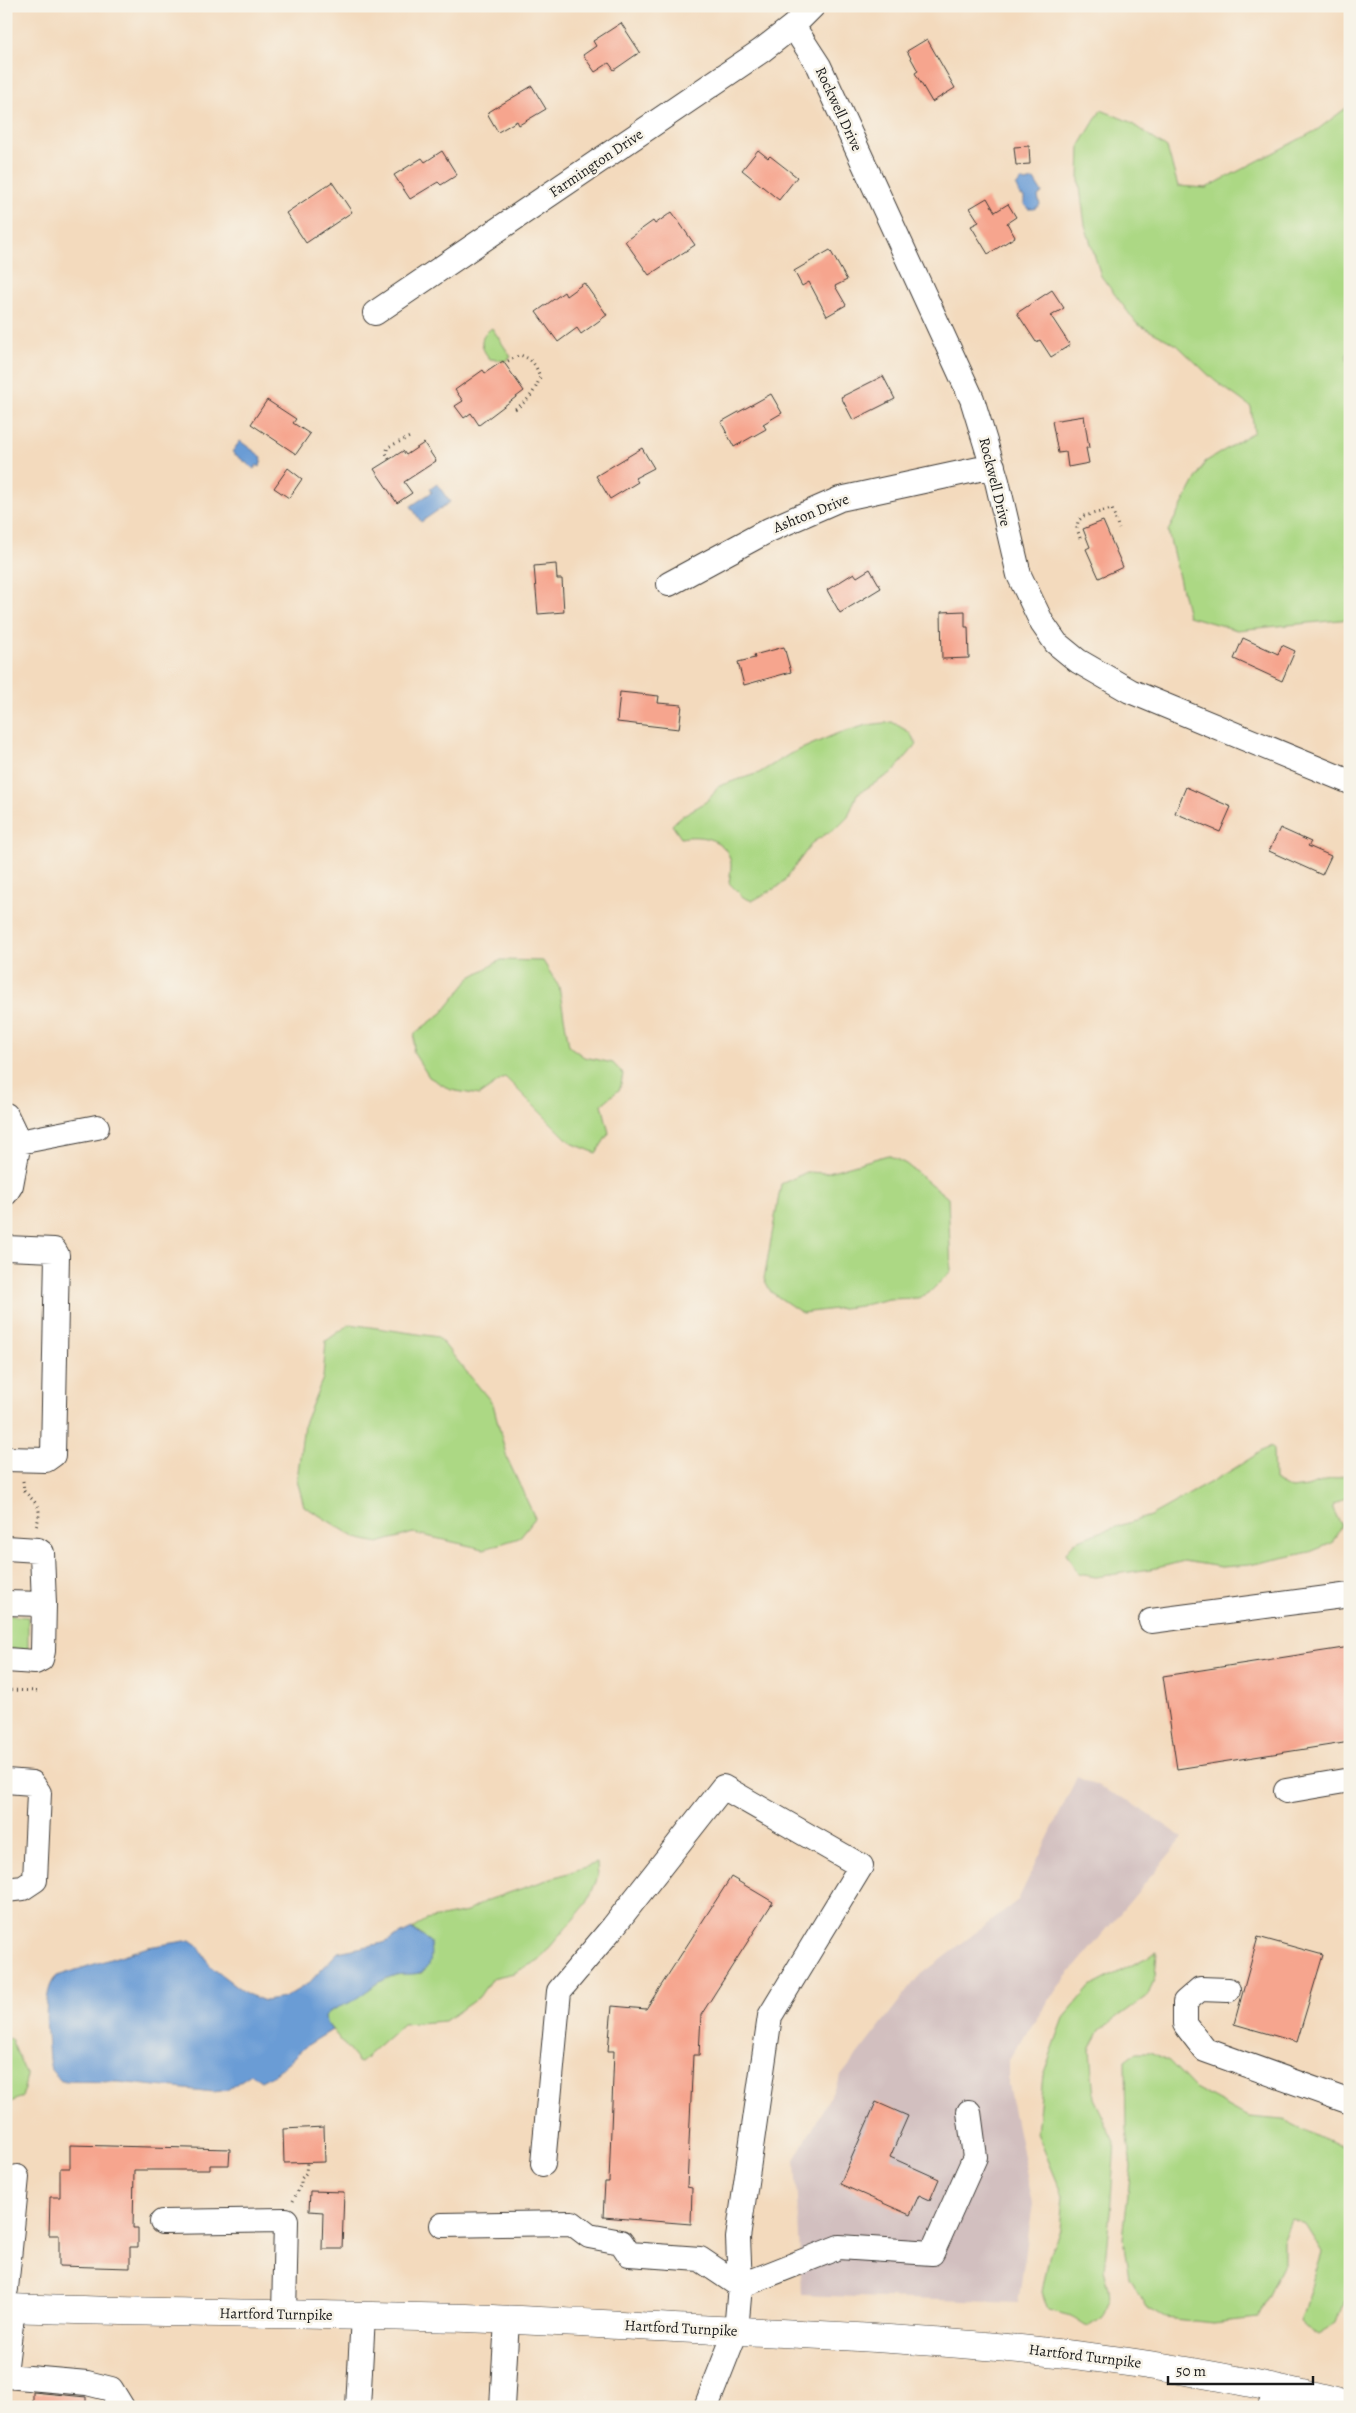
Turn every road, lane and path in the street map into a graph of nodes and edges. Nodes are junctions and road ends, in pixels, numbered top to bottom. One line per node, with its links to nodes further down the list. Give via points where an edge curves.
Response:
1 (813, 6): 2 (street, Farmington Drive)
2 (793, 26): 3 (street, Farmington Drive); 8 (street, Rockwell Drive, via 819,66 962,377)
3 (375, 313)
4 (508, 361): 5 (path, via 520,356 527,358 533,362 540,377 528,401)
5 (515, 409)
6 (412, 436): 7 (path, via 388,447)
7 (389, 459)
8 (993, 466): 11 (street, Ashton Drive, via 840,499 769,530); 12 (street, Rockwell Drive, via 1019,575 1042,623 1063,649 1130,691)
9 (1119, 529): 10 (path, via 1112,508 1084,516 1078,521 1076,528)
10 (1080, 538)
11 (669, 584)
12 (1350, 782)
13 (6, 1115): 15 (street)
14 (97, 1127): 15 (street)
15 (19, 1142): 16 (street, via 11,1185)
16 (6, 1193)
17 (6, 1248): 18 (street, via 54,1250 57,1256 53,1455 46,1460)
18 (14, 1459): 20 (path, via 24,1491 40,1510)
19 (6, 1548): 20 (street)
20 (30, 1550): 23 (street, via 43,1554)
21 (1350, 1595): 24 (street)
22 (6, 1603): 23 (street)
23 (44, 1604): 25 (street, via 41,1658 35,1662)
24 (1151, 1621)
25 (6, 1660)
26 (6, 1690): 27 (path)
27 (42, 1691)
28 (1350, 1780): 30 (street)
29 (6, 1781): 31 (street, via 32,1783 39,1793 34,1880 22,1888)
30 (1286, 1791)
31 (6, 1890)
32 (1228, 1990): 33 (street, via 1200,1989 1185,2002 1185,2024 1206,2050)
33 (1350, 2102)
34 (969, 2112): 41 (street, via 975,2157 932,2253 839,2247)
35 (307, 2162): 38 (path, via 306,2173)
36 (543, 2164): 41 (street, via 559,1992 723,1787 861,1866 770,2016 738,2238)
37 (17, 2177): 42 (street)
38 (286, 2220): 39 (street); 43 (street)
39 (162, 2222)
40 (442, 2225): 41 (street, via 572,2223 589,2236 621,2242 629,2254 700,2259)
41 (740, 2286): 46 (street)
42 (9, 2302): 43 (main road, Hartford Turnpike); 47 (street)
43 (284, 2315): 44 (main road, Hartford Turnpike)
44 (362, 2316): 45 (main road, Hartford Turnpike); 52 (street)
45 (507, 2320): 46 (main road, Hartford Turnpike); 53 (street)
46 (736, 2330): 49 (main road, Hartford Turnpike, via 1044,2350 1180,2369); 54 (street)
47 (6, 2365)
48 (6, 2376): 51 (street, via 87,2383 111,2389)
49 (1274, 2397): 50 (main road, Hartford Turnpike)
50 (1349, 2405)
51 (122, 2407)
52 (358, 2407)
53 (502, 2407)
54 (706, 2407)

